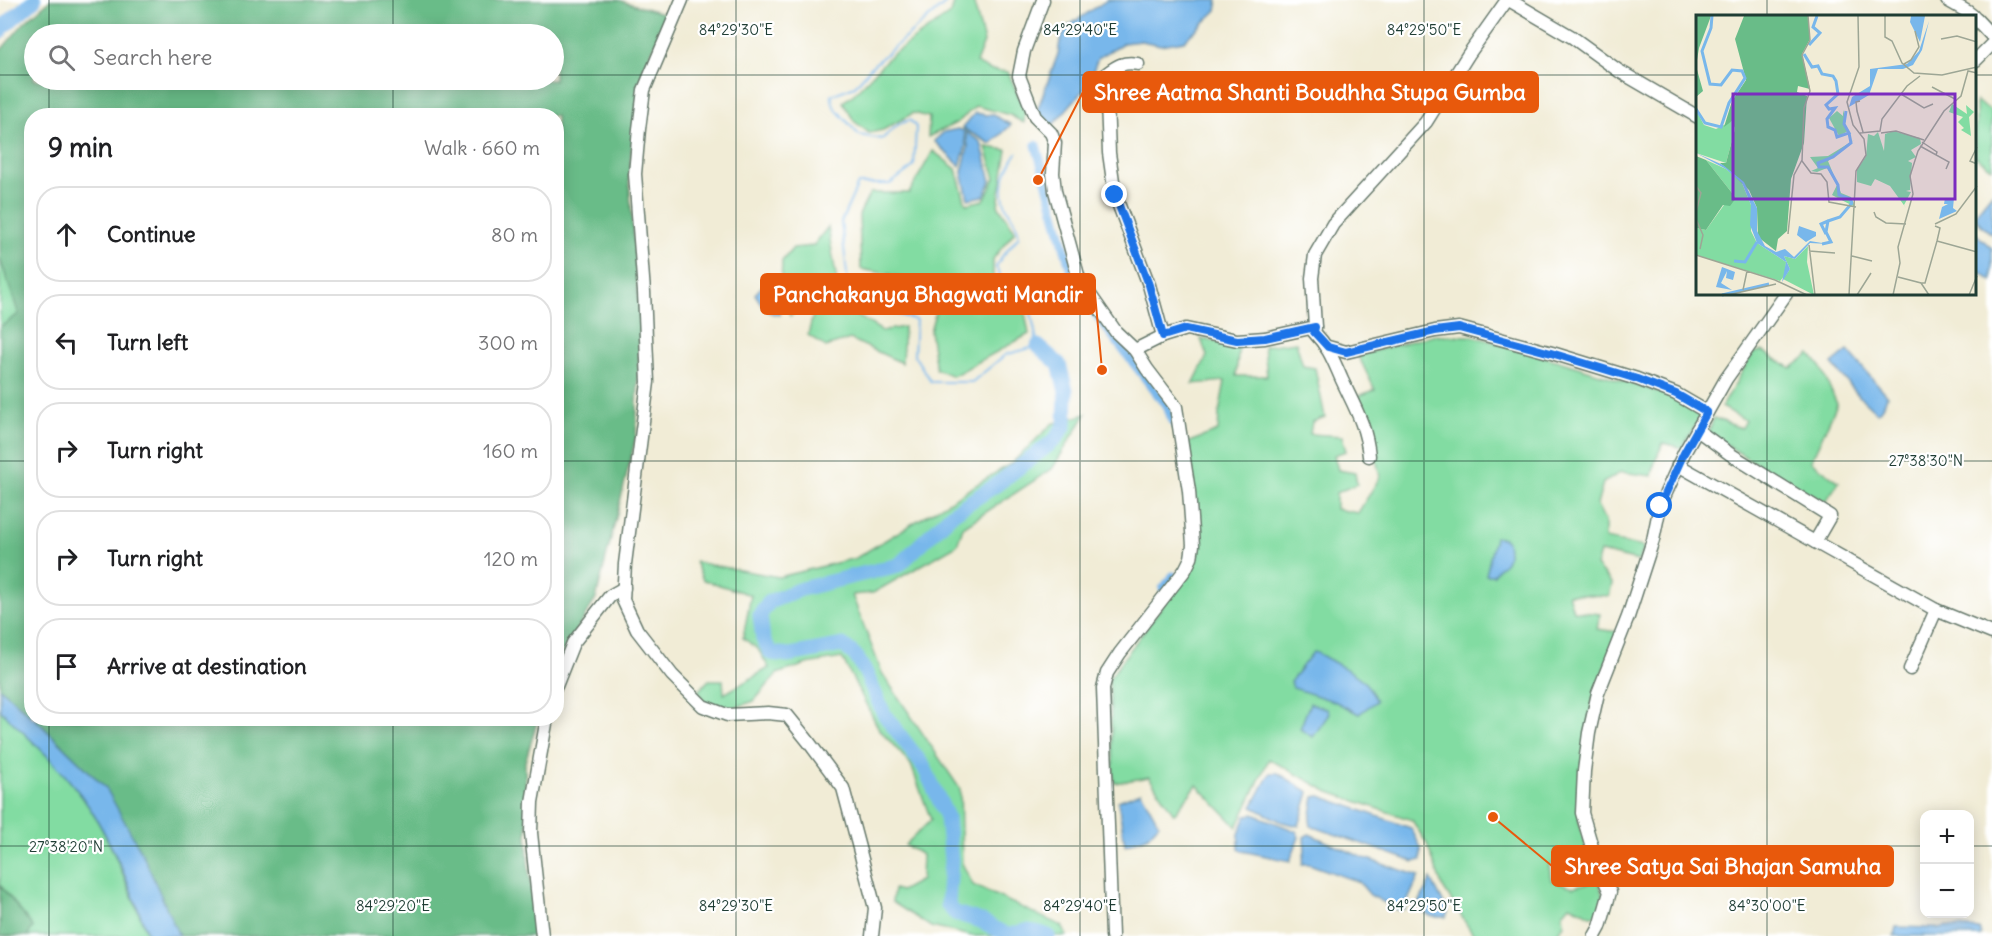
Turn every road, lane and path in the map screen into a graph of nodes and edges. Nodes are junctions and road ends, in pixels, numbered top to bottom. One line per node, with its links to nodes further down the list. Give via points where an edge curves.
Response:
1 (682, 0): 21 (street, via 644,90 639,129 635,174 648,382)
2 (1043, 0): 15 (street, via 1019,76 1035,117 1055,143 1055,191 1079,279 1116,332)
3 (1508, 0): 10 (street); 12 (street, via 1426,122 1334,224 1315,255)
4 (1947, 0): 5 (street)
5 (1971, 15)
6 (1977, 22): 7 (street)
7 (1992, 41): 8 (street)
8 (1977, 59)
9 (1138, 64): 13 (street, via 1123,63 1106,74 1109,153 1115,195 1149,285)
10 (1696, 116)
11 (1785, 296): 16 (street)
12 (1315, 327): 13 (street, via 1237,340 1186,329); 14 (street, via 1314,332)
13 (1163, 336): 15 (street)
14 (1328, 347): 16 (street, via 1346,352 1459,328 1637,379 1676,394); 18 (street, via 1367,434)
15 (1135, 350): 29 (street, via 1176,407 1193,545 1185,570 1120,653 1103,688)
16 (1707, 412): 17 (street)
17 (1697, 430): 19 (street); 20 (street, via 1830,516)
18 (1369, 456)
19 (1678, 465): 20 (street); 30 (street, via 1660,506 1628,617 1598,693 1590,734 1582,813 1610,892)
20 (1815, 542): 22 (street)
21 (624, 588): 24 (street, via 610,596 573,643); 28 (street, via 623,600 637,630 672,675 704,706 727,715 787,715 843,788 875,908)
22 (1936, 610): 23 (street); 25 (street)
23 (1992, 633)
24 (564, 666)
25 (1910, 669)
26 (546, 726): 27 (street, via 532,802 531,833)
27 (542, 936)
28 (872, 936)
29 (1112, 936)
30 (1595, 936)

